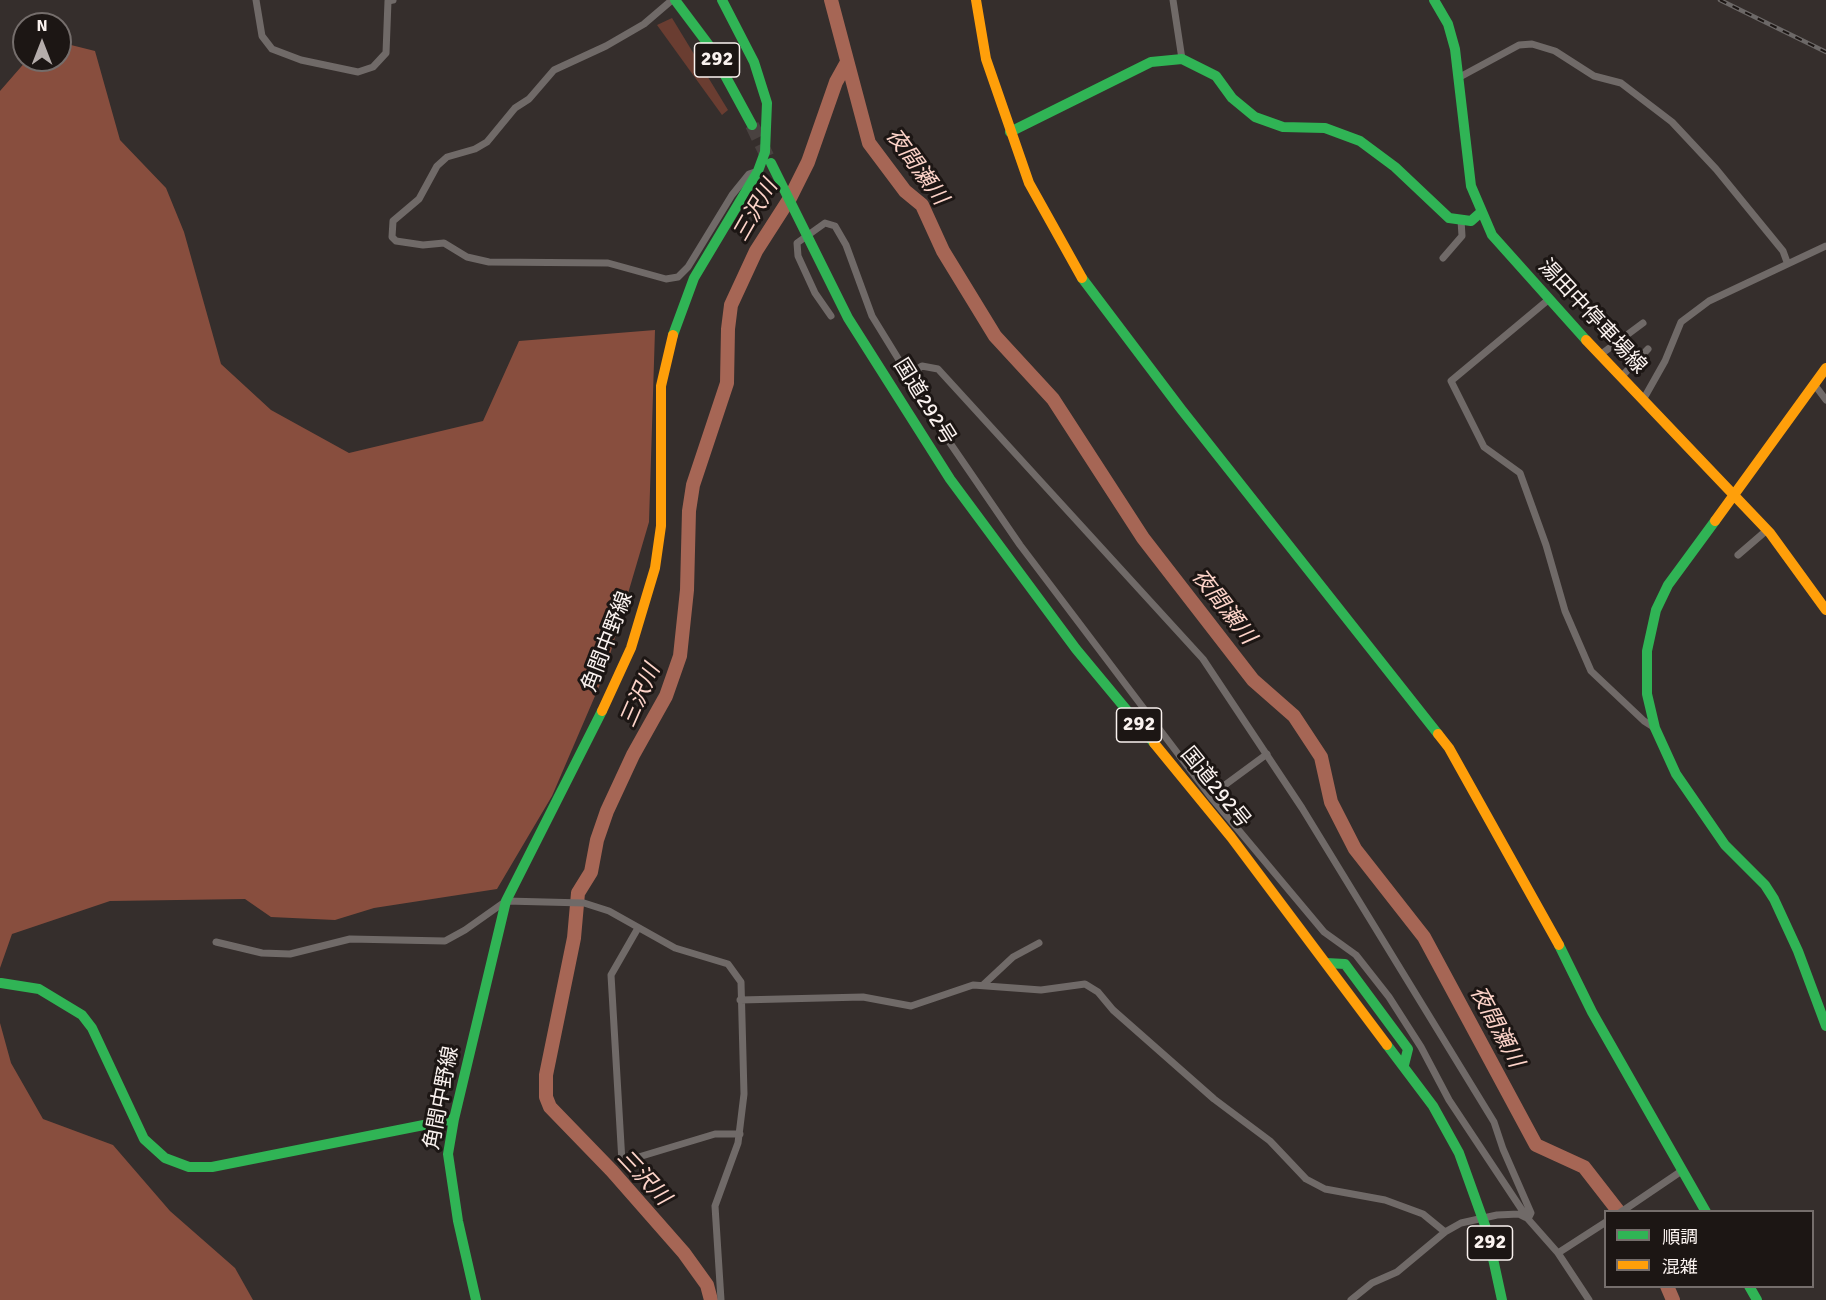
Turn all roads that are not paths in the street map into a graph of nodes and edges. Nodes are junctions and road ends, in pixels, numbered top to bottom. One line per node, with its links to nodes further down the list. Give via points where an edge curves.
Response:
1 (256, 0): 2 (street, via 262,36 272,49 301,60 358,72 373,67 386,53 388,1)
2 (393, 0)
3 (673, 0): 10 (main road, 292, via 708,44); 13 (street, via 644,24 554,70 487,142 447,157 437,166 418,199 393,221 392,237 423,245 444,243 467,257 489,262 608,263 666,279 678,277 732,195 749,174)
4 (722, 0): 13 (main road, 角間中野線, via 754,62 767,103 765,152)
5 (976, 0): 11 (main road, via 986,59)
6 (1173, 0): 8 (street)
7 (1434, 0): 9 (main road, 湯田中停車場線, via 1448,24)
8 (1182, 59): 11 (main road, via 1151,62); 15 (main road, via 1216,76 1232,98 1255,117 1283,127 1325,128 1360,141 1395,167 1449,218)
9 (1458, 78): 14 (main road, 湯田中停車場線, via 1471,186); 18 (street, via 1519,45 1532,44 1555,51 1594,76 1621,83 1672,122 1716,169 1783,251)
10 (752, 125)
11 (1010, 132): 47 (main road, via 1029,183 1076,270 1449,748)
12 (771, 163): 54 (main road, 国道292号 / 292, via 848,318 950,479 1076,649 1231,837 1433,1106 1475,1193)
13 (758, 171): 37 (main road, 角間中野線, via 694,278 672,337 661,386 661,526 655,568 631,648)
14 (1480, 213): 15 (main road, via 1471,221); 19 (main road, 湯田中停車場線, via 1506,253)
15 (1461, 220): 17 (street, via 1462,236)
16 (1826, 246): 18 (street)
17 (1443, 258)
18 (1787, 262): 28 (street, via 1709,301 1681,322)
19 (1548, 300): 23 (main road, 湯田中停車場線); 34 (street, via 1451,381 1484,447 1520,473 1565,611 1591,671)
20 (831, 316): 25 (street, via 815,293 798,256 797,243 825,223 836,226 872,316)
21 (1643, 323): 23 (street)
22 (1648, 349): 26 (street)
23 (1600, 355): 26 (main road, 湯田中停車場線)
24 (1826, 368): 27 (main road)
25 (908, 375): 35 (street, via 922,366 938,369 1203,659); 36 (street, via 1020,545)
26 (1622, 377): 28 (main road, 湯田中停車場線)
27 (1814, 384): 29 (street); 30 (main road)
28 (1643, 400): 30 (main road, 湯田中停車場線)
29 (1826, 400)
30 (1734, 494): 31 (main road, 湯田中停車場線); 34 (main road, via 1668,585 1656,610 1646,674)
31 (1767, 530): 32 (street); 33 (main road, 湯田中停車場線)
32 (1738, 555)
33 (1826, 610)
34 (1655, 728): 44 (main road, via 1691,800 1774,899)
35 (1267, 754): 36 (street); 50 (street, via 1494,1122 1531,1213)
36 (1210, 796): 50 (street, via 1324,932 1356,955 1389,997 1449,1100)
37 (506, 901): 38 (street, via 589,904); 39 (street, via 445,941 350,939 290,954 262,953); 45 (main road, 角間中野線)
38 (638, 928): 43 (street, via 675,948 728,964 741,982); 46 (street, via 611,975 622,1162 715,1134)
39 (216, 942)
40 (1039, 943): 42 (street, via 1013,957)
41 (1, 983): 45 (main road, via 39,989 82,1015 92,1028 144,1139 165,1158 189,1167 212,1167)
42 (983, 985): 43 (street, via 961,988 911,1006 863,997); 52 (street, via 1041,990 1085,984 1214,1099 1269,1141 1306,1179 1325,1189 1385,1200 1424,1214)
43 (740, 1000): 46 (street, via 744,1094)
44 (1826, 1026)
45 (454, 1119): 55 (main road, 角間中野線, via 448,1154)
46 (740, 1134): 56 (street, via 715,1206)
47 (1683, 1170): 48 (street); 49 (main road)
48 (1624, 1210)
49 (1705, 1210)
50 (1528, 1219): 52 (street, via 1519,1214 1497,1215 1461,1223); 53 (street)
51 (1604, 1223): 53 (street)
52 (1445, 1232): 57 (street, via 1397,1272 1372,1283)
53 (1561, 1252): 58 (street)
54 (1501, 1297)
55 (476, 1300)
56 (721, 1300)
57 (1351, 1300)
58 (1589, 1300)

